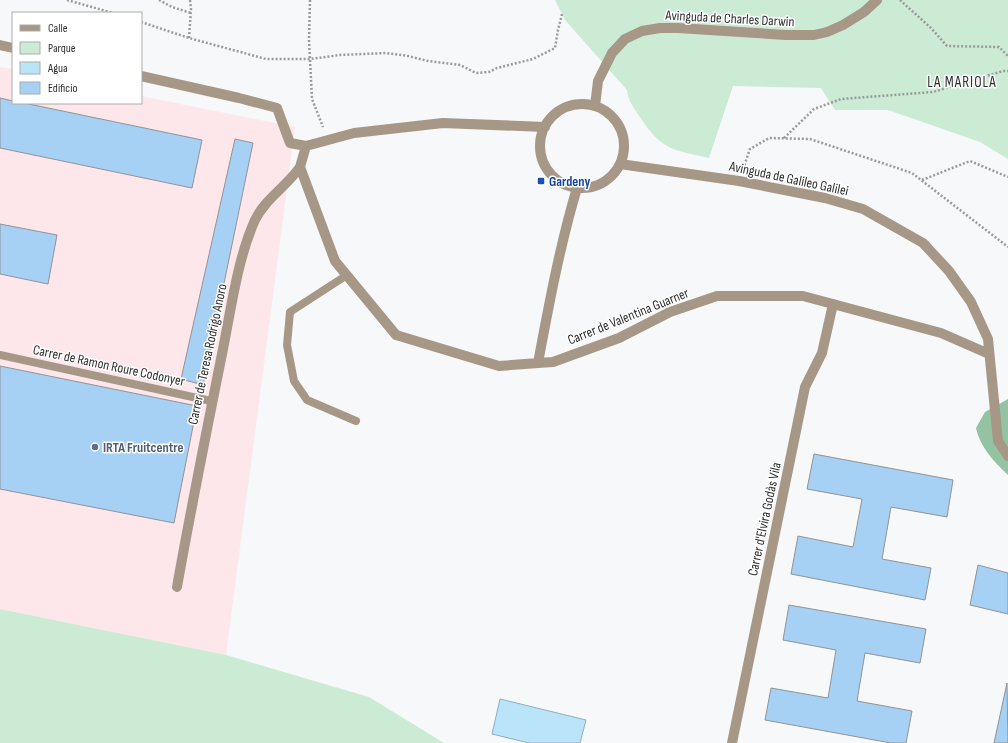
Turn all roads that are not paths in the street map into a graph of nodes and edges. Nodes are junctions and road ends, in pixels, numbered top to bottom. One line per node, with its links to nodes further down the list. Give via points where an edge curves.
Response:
1 (877, 0): 5 (street, Avinguda de Charles Darwin, via 844,25 814,35 678,28 642,31 625,39 612,53 598,81)
2 (0, 45): 3 (street)
3 (12, 48)
4 (142, 76): 7 (street, via 277,108 290,143)
5 (595, 106): 6 (street, via 579,104 564,108 551,118); 8 (street, via 617,123 623,136 624,151)
6 (545, 127): 7 (street, via 443,123 354,133); 10 (street, via 540,140 540,153 545,165 553,176 564,184)
7 (306, 146): 9 (street)
8 (620, 164): 10 (street, via 602,183); 13 (street, Avinguda de Galileo Galilei, via 739,181 825,198 863,209 923,243 949,271 971,302 988,339)
9 (300, 167): 11 (street, Carrer de Valentina Guarner, via 335,261); 16 (street, Carrer de Teresa Rodrigo Anoro, via 293,178 266,204 256,218 249,235 238,272)
10 (577, 188): 15 (street, via 565,227)
11 (347, 275): 15 (street, Carrer de Valentina Guarner, via 396,335 499,366); 17 (lane, via 290,312 287,345 294,381 307,400)
12 (833, 304): 13 (street, Carrer de Valentina Guarner, via 941,333); 15 (street, Carrer de Valentina Guarner, via 803,296 717,296 670,312 619,338 553,362); 20 (street, Carrer d'Elvira Godàs Vila, via 822,353 805,387)
13 (989, 354): 18 (street, Avinguda de Galileo Galilei, via 998,441)
14 (0, 355): 16 (lane, Carrer de Ramon Roure Codonyer)
15 (538, 363)
16 (212, 401): 19 (street, Carrer de Teresa Rodrigo Anoro)
17 (356, 422)
18 (1008, 456)
19 (177, 588)
20 (732, 743)

